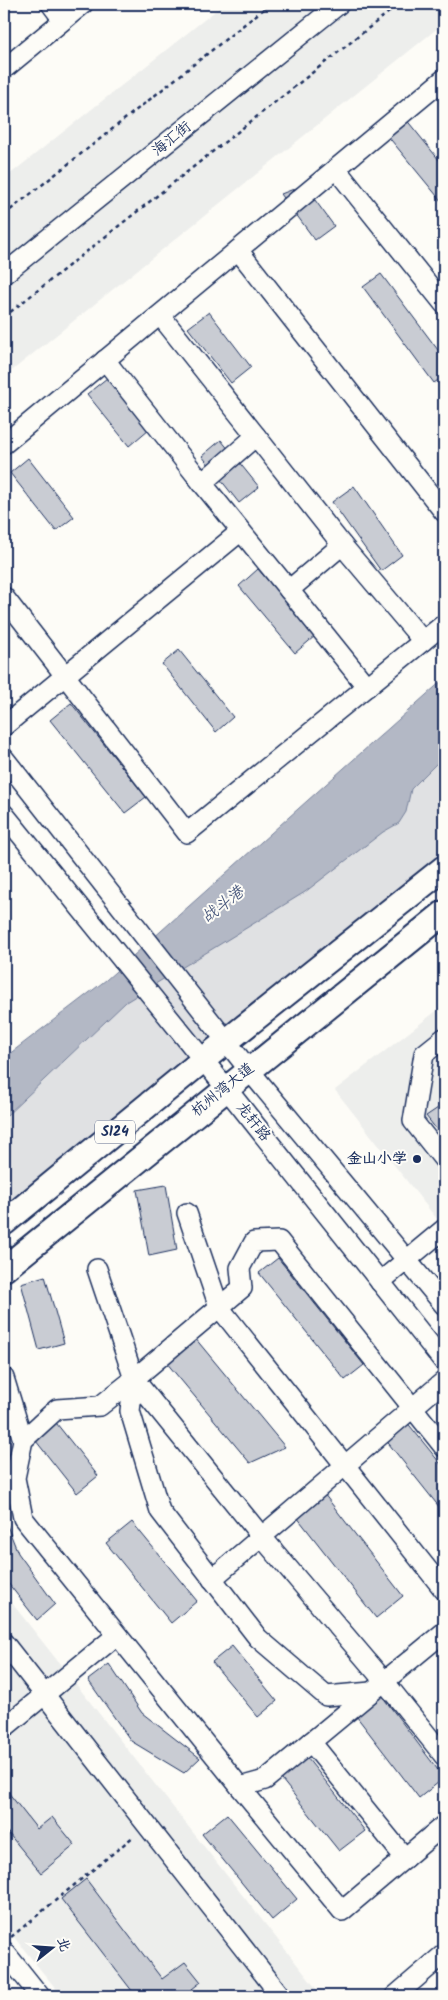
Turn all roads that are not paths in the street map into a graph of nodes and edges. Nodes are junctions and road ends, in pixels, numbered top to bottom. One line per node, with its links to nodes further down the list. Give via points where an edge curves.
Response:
1 (51, 4): 4 (street)
2 (83, 4): 4 (street)
3 (339, 4): 9 (street, 海汇街)
4 (64, 20): 5 (street)
5 (4, 69)
6 (444, 79): 7 (street)
7 (336, 169): 8 (street); 10 (street)
8 (238, 250): 11 (street); 16 (street)
9 (4, 274)
10 (444, 304)
11 (160, 315): 12 (street); 13 (street)
12 (105, 360): 14 (street); 15 (street)
13 (256, 436): 15 (street); 18 (street)
14 (4, 444)
15 (202, 483): 17 (street)
16 (444, 512)
17 (240, 531): 19 (street); 23 (street)
18 (342, 545): 19 (street); 22 (street)
19 (288, 590): 24 (street)
20 (4, 597): 23 (street)
21 (444, 624): 22 (street)
22 (423, 641): 24 (street)
23 (64, 674): 24 (street, via 186,833); 25 (street)
24 (367, 687)
25 (4, 726)
26 (4, 758): 31 (street)
27 (4, 814): 32 (street, 龙轩路)
28 (444, 868): 31 (main road, S124)
29 (444, 913): 33 (main road, 杭州湾大道 / S124)
30 (444, 1038): 35 (street, via 424,1054 413,1121)
31 (227, 1041): 32 (main road, S124); 33 (street)
32 (203, 1060): 34 (street, 龙轩路); 37 (main road, S124)
33 (249, 1070): 34 (main road, 杭州湾大道 / S124); 39 (street)
34 (226, 1088): 41 (main road, 杭州湾大道 / S124); 42 (street, 龙轩路)
35 (444, 1160)
36 (187, 1213): 44 (street)
37 (4, 1223)
38 (444, 1229): 39 (street)
39 (406, 1260): 42 (street); 43 (street)
40 (97, 1268): 47 (street)
41 (4, 1269)
42 (380, 1282): 45 (street, 龙轩路)
43 (444, 1305)
44 (219, 1307): 47 (street); 49 (street, via 242,1288 240,1268 254,1242 279,1241); 52 (street)
45 (444, 1362)
46 (4, 1378): 50 (street)
47 (134, 1379): 50 (street, via 100,1406 57,1410); 53 (street); 54 (street, via 130,1411 160,1511)
48 (444, 1381): 49 (street)
49 (413, 1409): 51 (street); 52 (street)
50 (23, 1440): 57 (street, via 15,1478 23,1518)
51 (444, 1447)
52 (345, 1465): 53 (street); 55 (street)
53 (261, 1536): 54 (street); 59 (street)
54 (212, 1579): 59 (street, via 258,1638 326,1696)
55 (444, 1590)
56 (444, 1632): 59 (street)
57 (117, 1635): 60 (street); 64 (street)
58 (4, 1643): 60 (street)
59 (377, 1686): 62 (street); 63 (street)
60 (44, 1695): 61 (street); 70 (street)
61 (4, 1728)
62 (311, 1742): 64 (street, via 266,1780); 66 (street)
63 (444, 1756)
64 (240, 1786): 66 (street, via 342,1911)
65 (444, 1825): 66 (street)
66 (405, 1858)
67 (8, 1944): 69 (street)
68 (444, 1954): 71 (street)
69 (40, 1996)
70 (281, 1996)
71 (394, 1996)

